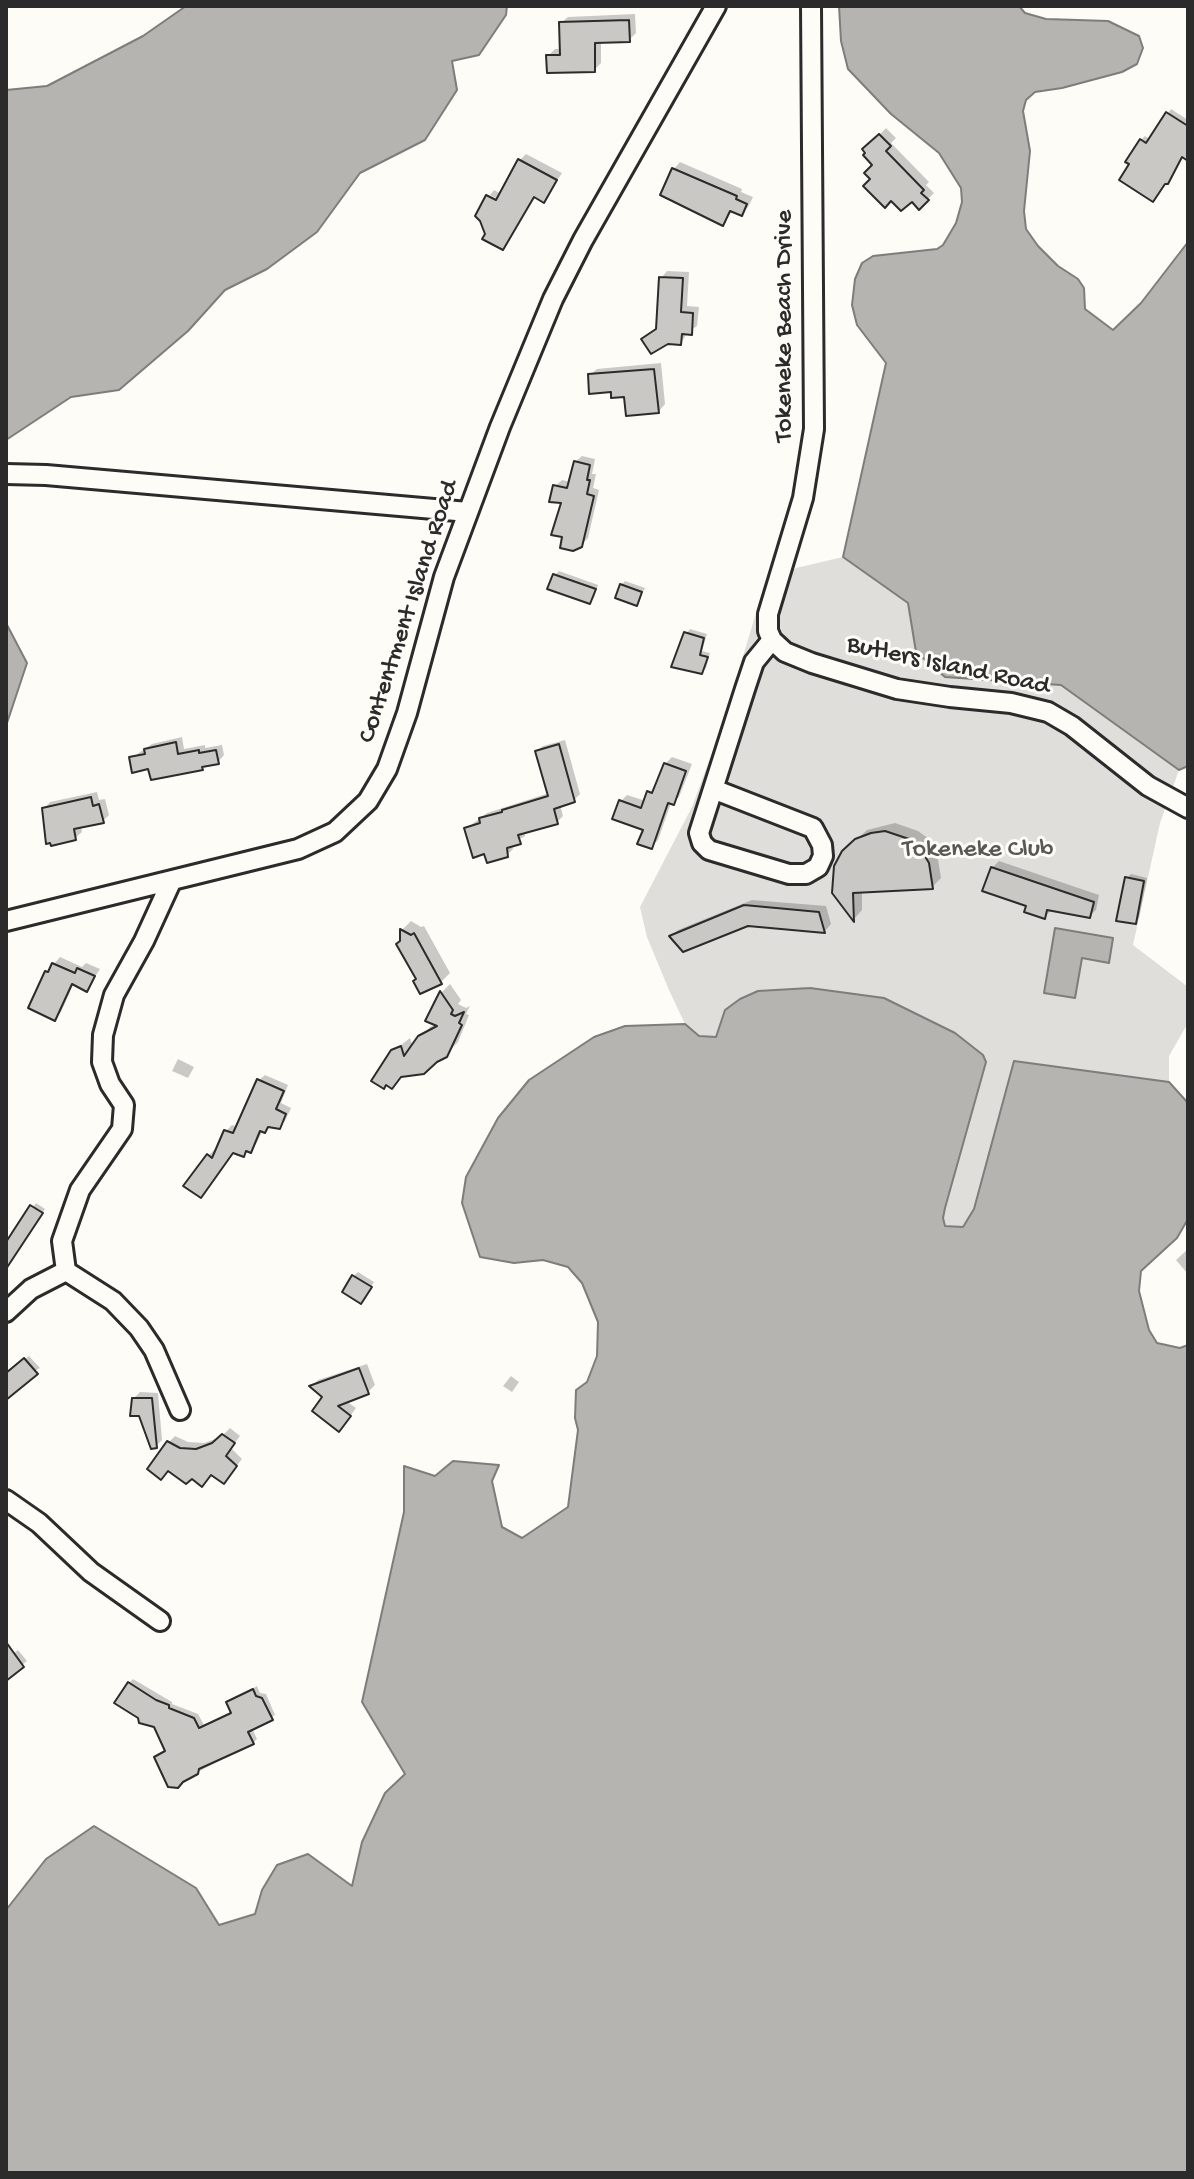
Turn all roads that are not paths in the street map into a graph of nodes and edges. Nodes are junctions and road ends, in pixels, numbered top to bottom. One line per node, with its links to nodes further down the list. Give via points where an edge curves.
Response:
1 (716, 6): 4 (street, Contentment Island Road, via 553,299)
2 (811, 6): 5 (street, Tokeneke Beach Drive, via 814,429 803,498 768,614)
3 (6, 474): 4 (street)
4 (468, 512): 8 (street, Contentment Island Road, via 444,577 407,713 387,769 368,801 318,841)
5 (772, 640): 6 (street, via 754,662); 7 (street, Butlers Island Road, via 812,663 897,689 1048,712 1148,786)
6 (713, 789): 6 (street, via 699,833 709,850 789,874 818,867 822,845 813,828)
7 (1188, 808)
8 (171, 882): 9 (street, Contentment Island Road); 10 (street, via 110,1008 102,1062 124,1105 122,1129 70,1212 62,1241)
9 (6, 921)
10 (66, 1271): 11 (street, via 31,1289); 12 (street, via 113,1301 139,1328)
11 (6, 1312)
12 (180, 1410)
13 (6, 1500): 14 (street, via 91,1572)
14 (160, 1621)

